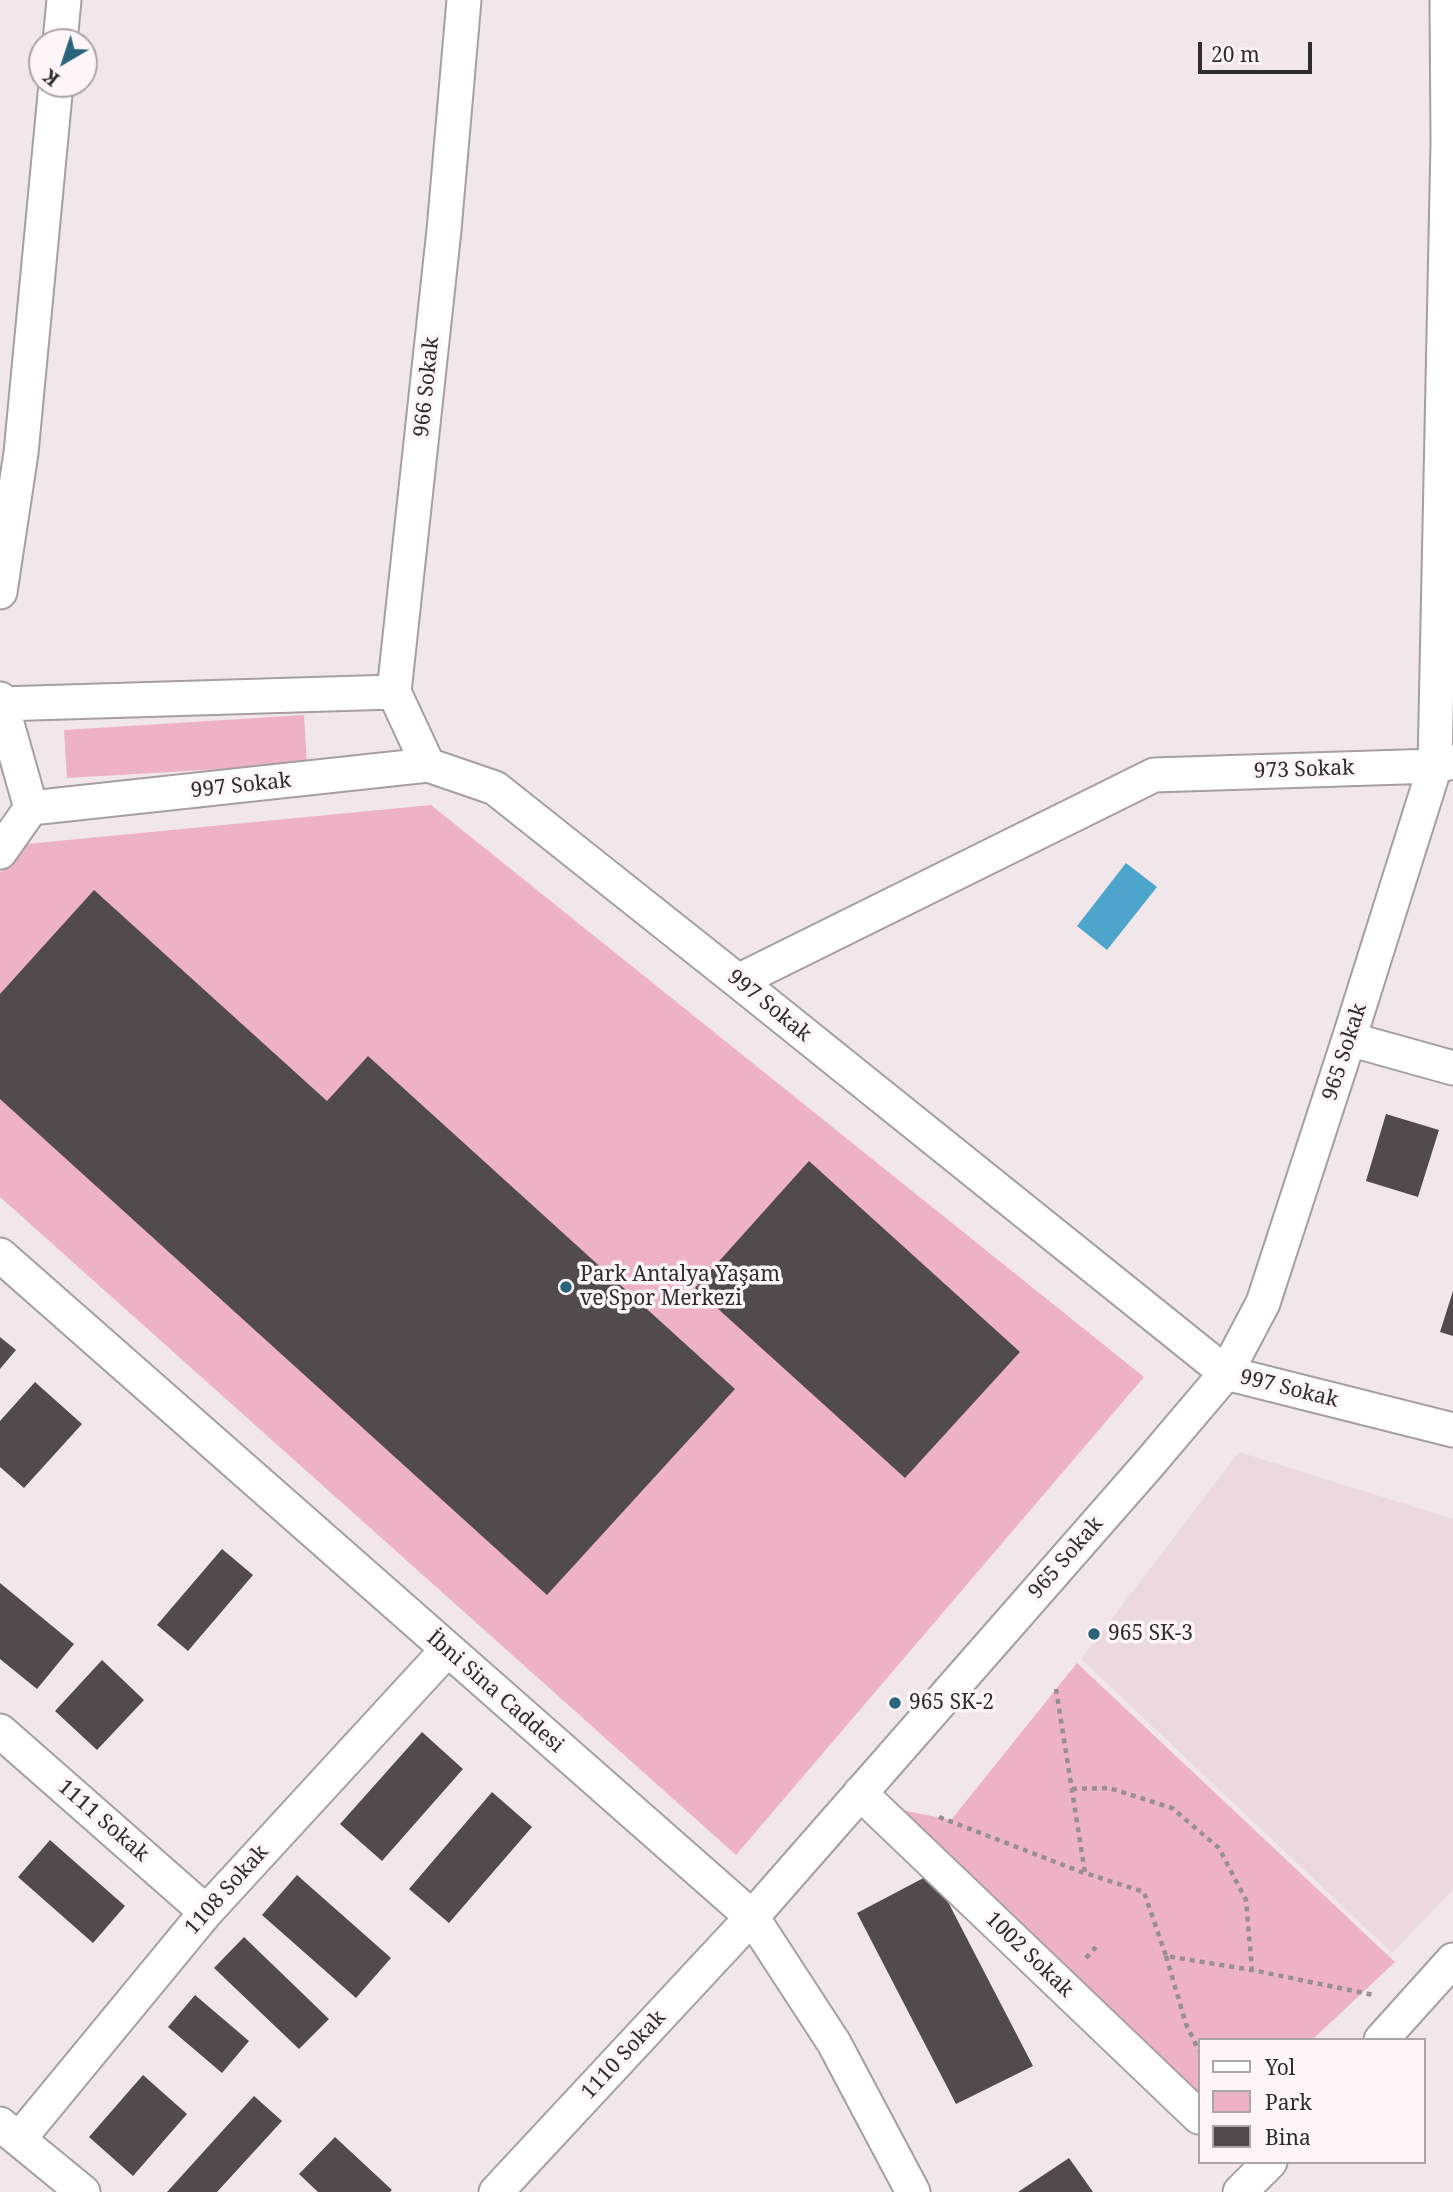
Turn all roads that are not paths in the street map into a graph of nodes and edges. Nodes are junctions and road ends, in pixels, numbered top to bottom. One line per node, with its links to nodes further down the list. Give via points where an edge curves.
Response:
1 (64, 0): 4 (street)
2 (464, 0): 9 (street, 966 Sokak)
3 (1447, 0): 6 (street, 965 Sokak)
4 (61, 28)
5 (54, 98): 7 (street)
6 (1450, 144): 11 (street, 965 Sokak)
7 (14, 383): 8 (street, via 21,453)
8 (0, 592)
9 (394, 692): 10 (street); 12 (street)
10 (0, 702): 13 (street)
11 (1444, 764): 15 (street, 973 Sokak, via 1154,775); 16 (street, 965 Sokak)
12 (428, 765): 13 (street, 997 Sokak); 15 (street, 997 Sokak, via 495,788)
13 (31, 808): 14 (street)
14 (0, 852)
15 (738, 981): 19 (street, 997 Sokak)
16 (1349, 1039): 17 (street); 19 (street, 965 Sokak, via 1263,1303)
17 (1453, 1068)
18 (2, 1261): 21 (street, İbni Sina Caddesi)
19 (1226, 1373): 20 (street, 997 Sokak); 23 (street, 965 Sokak)
20 (1453, 1430)
21 (447, 1650): 24 (street, 1108 Sokak); 25 (street, İbni Sina Caddesi)
22 (0, 1731): 24 (street, 1111 Sokak)
23 (860, 1793): 25 (street, 965 Sokak); 28 (street, 1002 Sokak)
24 (206, 1912): 29 (street, 1108 Sokak)
25 (752, 1917): 31 (street, 1110 Sokak); 32 (street, İbni Sina Caddesi, via 834,2043)
26 (1453, 1961): 27 (street)
27 (1383, 2038)
28 (1198, 2116)
29 (10, 2132): 30 (street)
30 (83, 2192)
31 (496, 2192)
32 (913, 2192)

